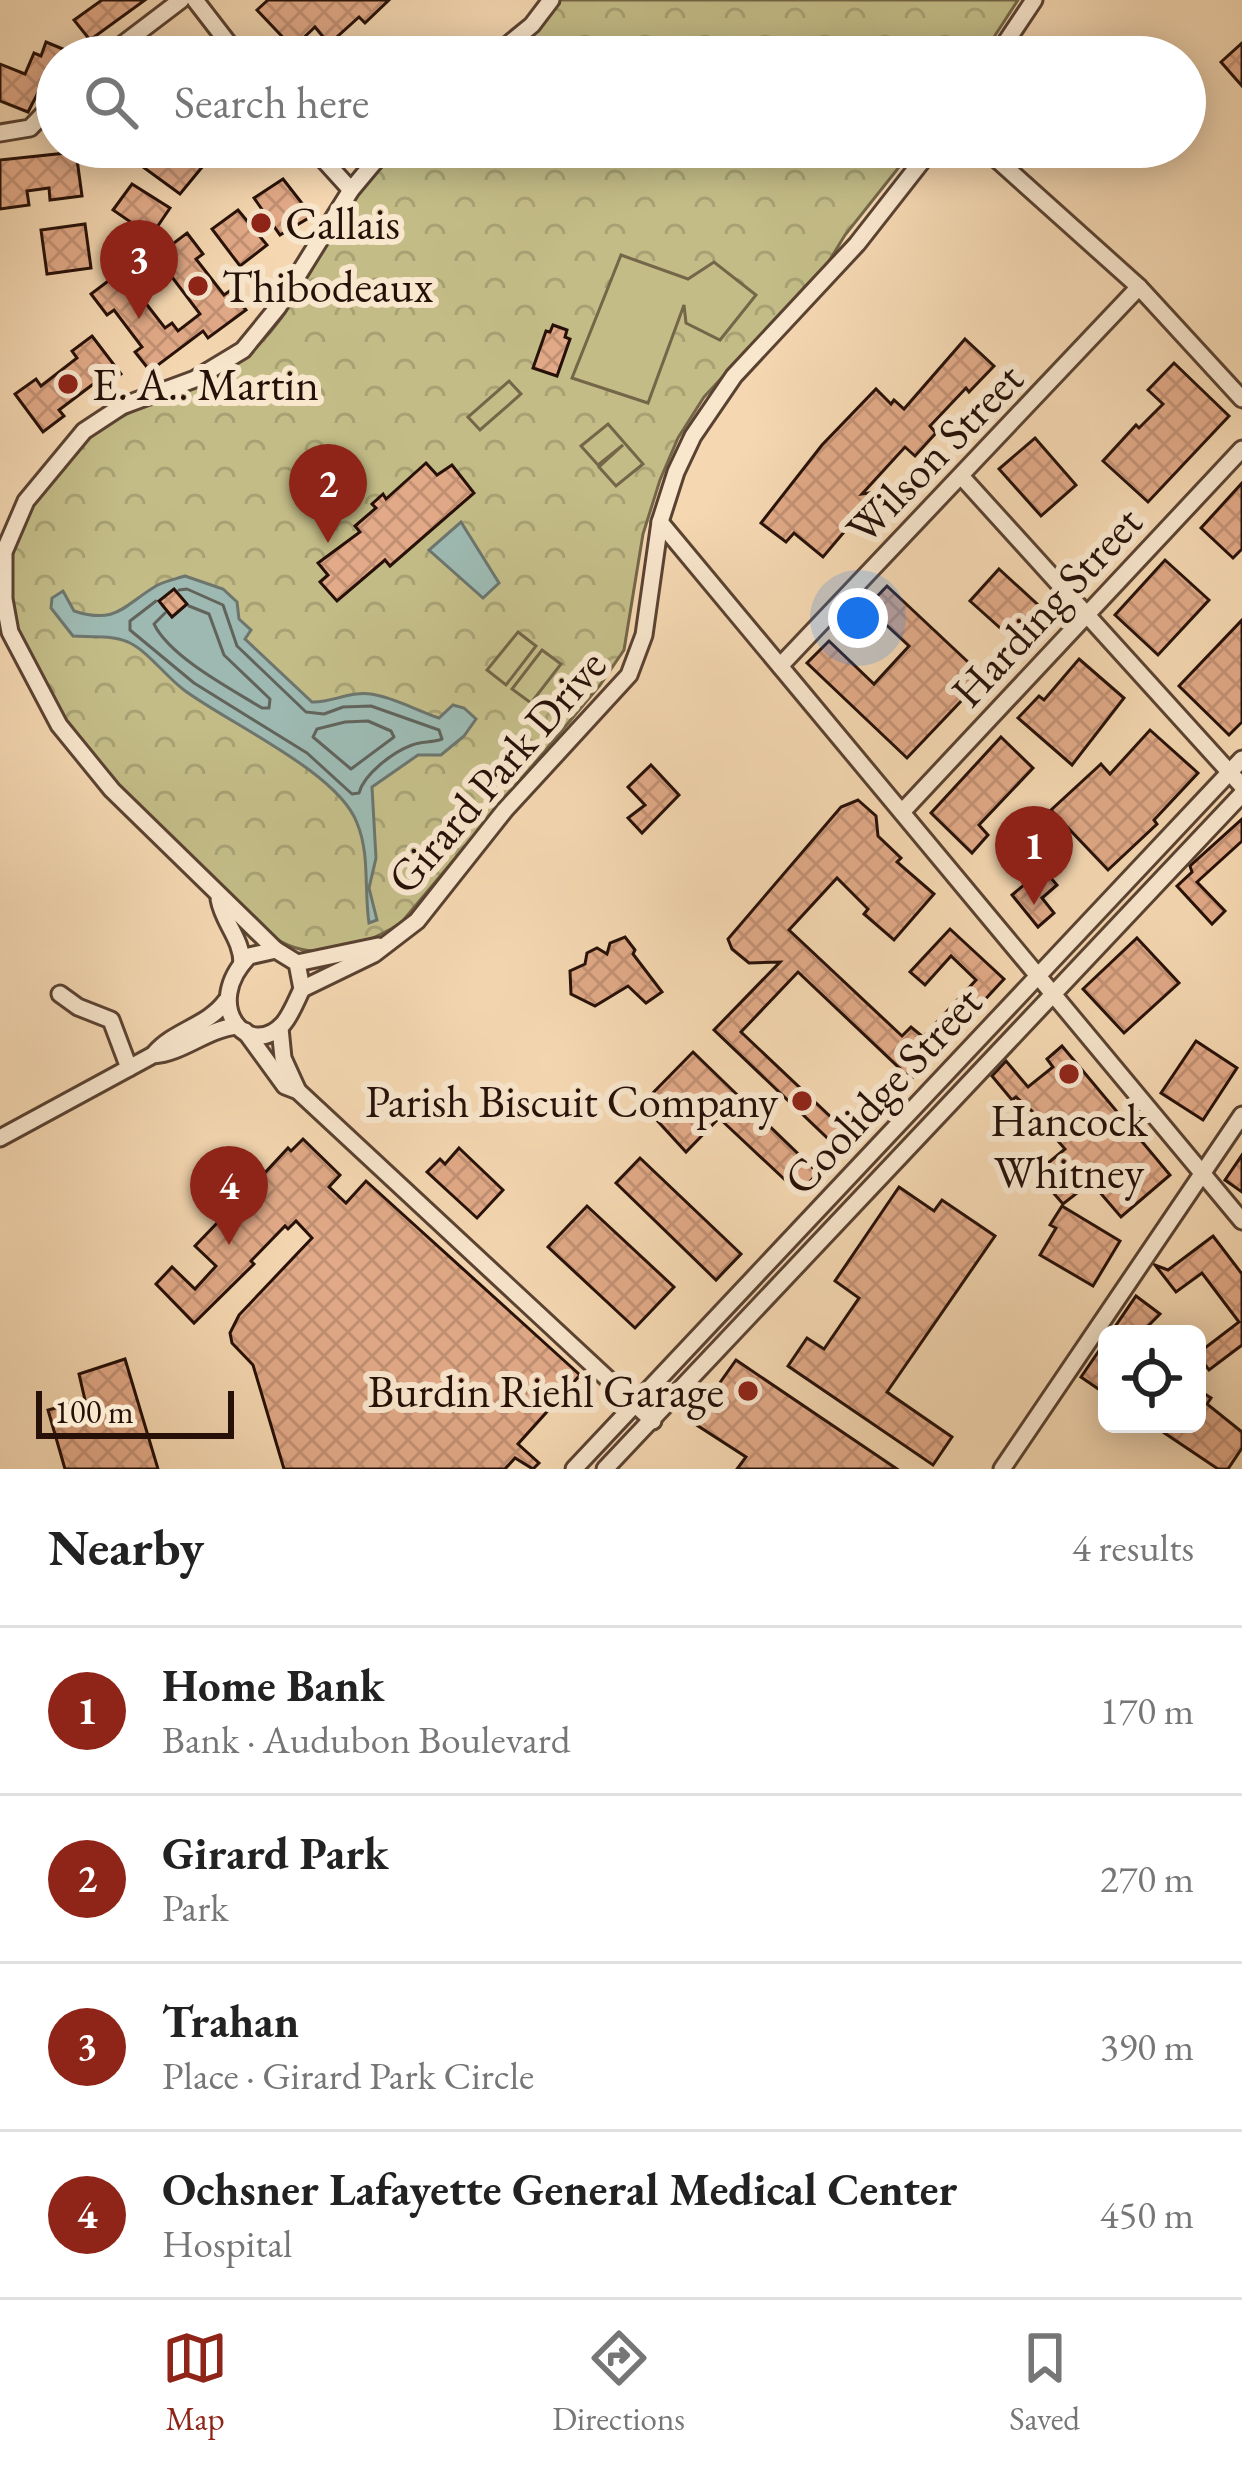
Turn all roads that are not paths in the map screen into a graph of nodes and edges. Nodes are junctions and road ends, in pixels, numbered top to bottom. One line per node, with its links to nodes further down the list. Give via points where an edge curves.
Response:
1 (181, 0): 5 (street)
2 (195, 0): 6 (street)
3 (550, 0): 7 (street)
4 (1034, 0): 8 (street)
5 (134, 36)
6 (223, 36)
7 (519, 36)
8 (1010, 36)
9 (36, 122): 10 (street)
10 (0, 133)
11 (332, 168): 15 (street)
12 (369, 168): 15 (street)
13 (917, 168): 20 (street, Girard Park Drive, via 719,396 676,472)
14 (1006, 168): 16 (street)
15 (351, 190): 27 (street, via 243,350 84,431 26,501 4,552 10,632 59,725)
16 (1138, 287): 17 (street); 19 (street, Wilson Street)
17 (1242, 399)
18 (1242, 448): 21 (street, Harding Street)
19 (961, 476): 21 (street); 22 (street, Wilson Street)
20 (660, 522): 22 (street); 28 (street, Girard Park Drive, via 644,635 629,675 417,921)
21 (1087, 615): 24 (street); 26 (street, Harding Street)
22 (780, 666): 26 (street)
23 (1242, 759): 24 (street, Coolidge Street)
24 (1230, 772): 25 (street); 32 (street, Coolidge Street)
25 (1242, 790): 34 (street, Coolidge Street)
26 (902, 812): 32 (street)
27 (219, 899): 29 (street); 31 (street)
28 (381, 946): 30 (street, Girard Park Drive); 33 (street, Girard Park Drive)
29 (275, 950): 30 (street); 31 (street)
30 (297, 963): 33 (street)
31 (242, 964): 36 (street)
32 (1037, 976): 34 (street); 46 (street, Coolidge Street)
33 (302, 989): 37 (street)
34 (1051, 993): 44 (street); 47 (street, Coolidge Street)
35 (60, 994): 40 (street, via 111,1020)
36 (226, 1000): 38 (street); 39 (street)
37 (280, 1028): 38 (street); 41 (street)
38 (241, 1029): 39 (street, via 213,1031); 41 (street)
39 (153, 1055): 40 (street)
40 (129, 1068): 43 (street)
41 (298, 1091): 46 (street)
42 (1242, 1115): 44 (street)
43 (0, 1138)
44 (1202, 1173): 45 (street); 50 (street)
45 (1242, 1221)
46 (635, 1404): 47 (street); 48 (street, Coolidge Street)
47 (652, 1421): 49 (street, Coolidge Street)
48 (574, 1469)
49 (605, 1469)
50 (1003, 1469)

